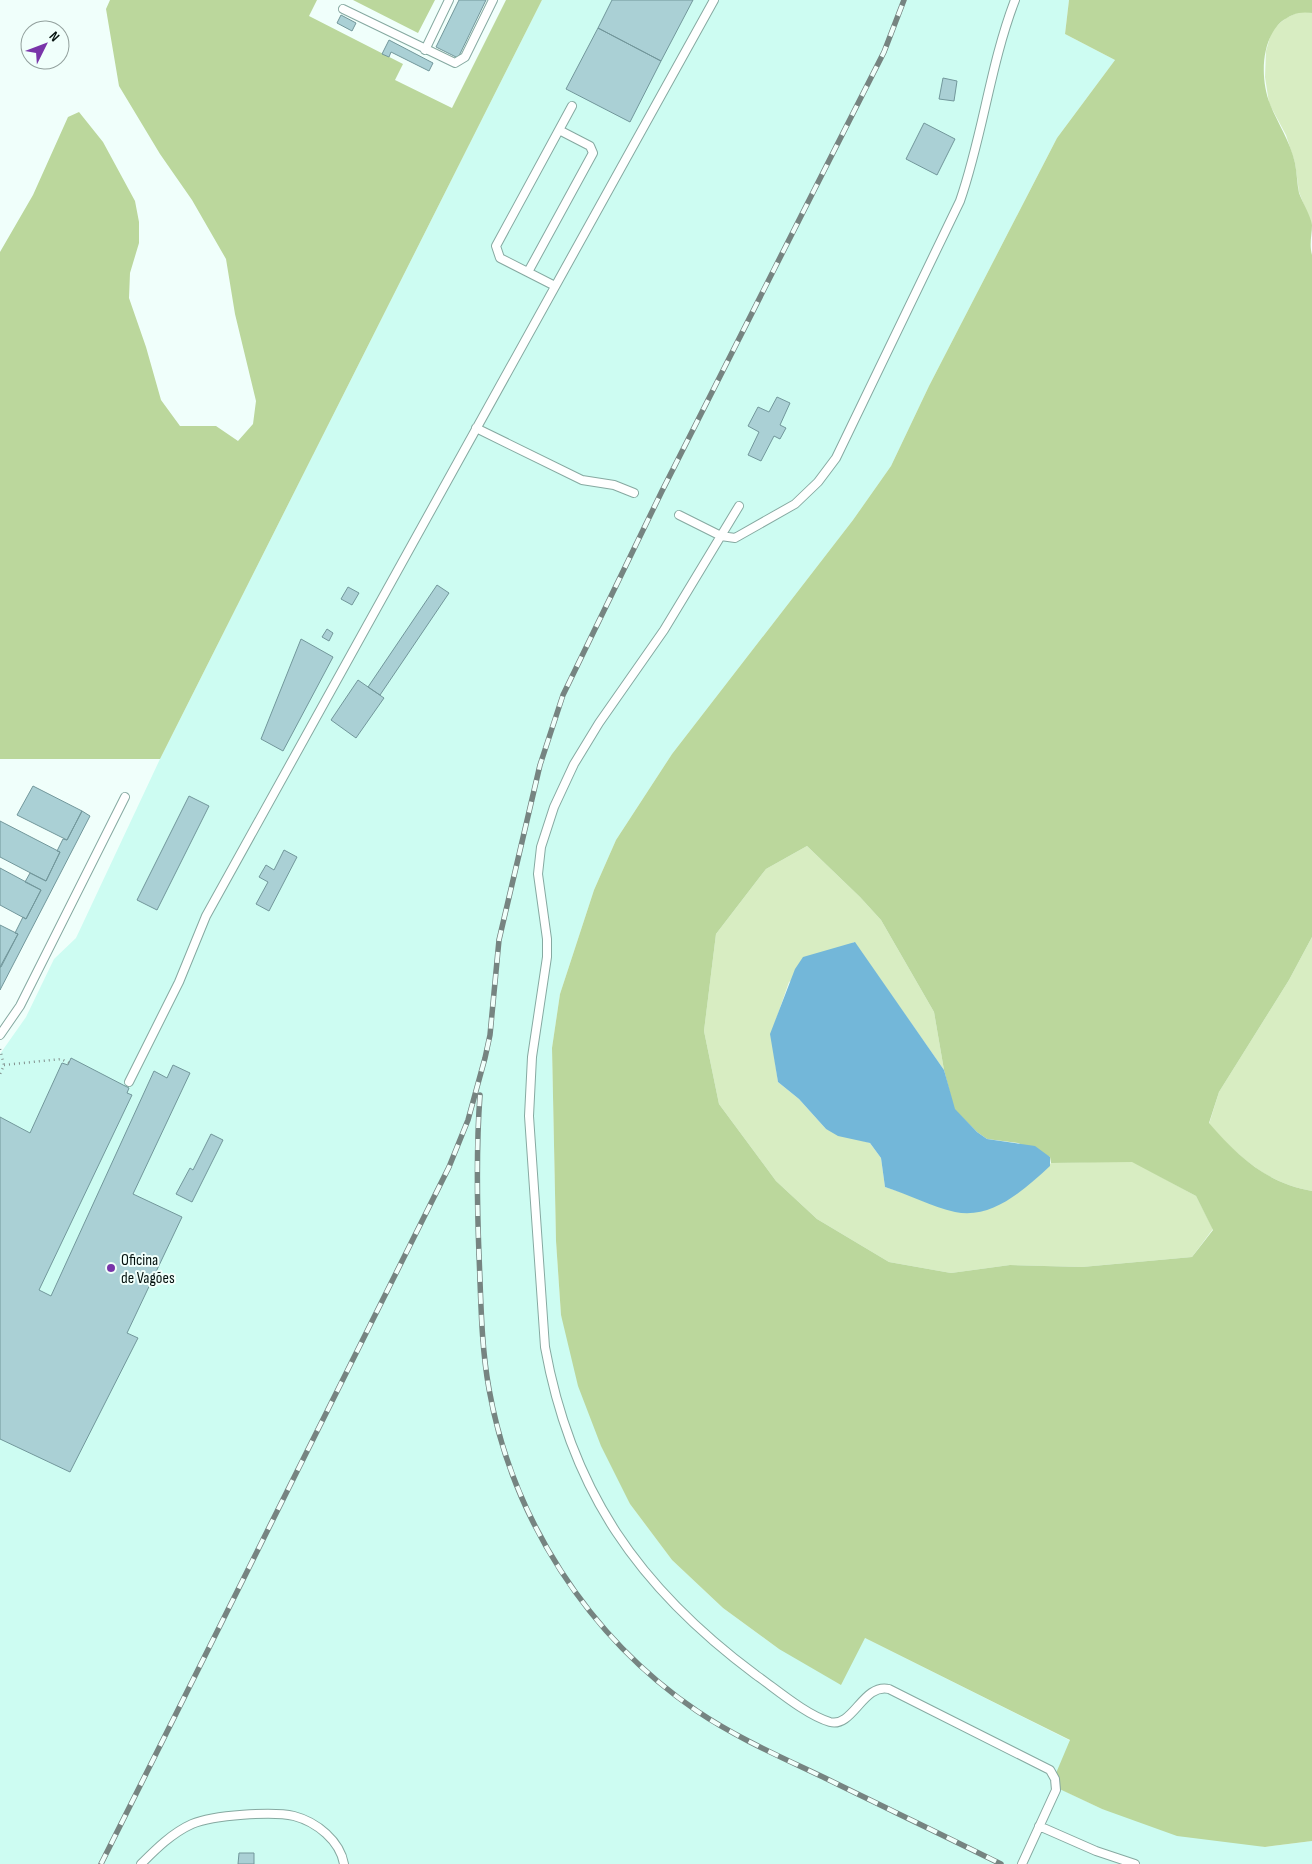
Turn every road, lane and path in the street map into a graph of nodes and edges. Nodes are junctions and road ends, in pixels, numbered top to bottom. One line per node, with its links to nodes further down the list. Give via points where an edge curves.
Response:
1 (449, 0): 6 (lane)
2 (492, 0): 6 (lane, via 462,60 451,63)
3 (714, 0): 10 (lane)
4 (1015, 0): 15 (lane, via 993,66 973,160 960,201 843,446 818,482 795,504 735,538)
5 (343, 9): 6 (lane)
6 (425, 50)
7 (572, 106): 8 (lane)
8 (559, 130): 9 (lane, via 496,246 500,258); 9 (lane, via 590,146 593,153)
9 (528, 272): 10 (lane)
10 (555, 286): 11 (lane)
11 (476, 428): 12 (lane, via 582,480 614,485); 22 (lane, via 206,916 179,982)
12 (634, 493)
13 (739, 506): 15 (lane)
14 (679, 515): 15 (lane)
15 (721, 536): 23 (lane, via 664,630 582,750 563,785 541,847 538,874 547,957 532,1057 529,1132 545,1347 557,1404 577,1460 619,1538 654,1584 702,1631 769,1684 828,1721 842,1721 875,1690 884,1688 1046,1767 1055,1780 1056,1790)
16 (125, 797): 17 (lane, via 20,1006)
17 (0, 1035)
18 (0, 1049): 20 (path)
19 (69, 1063): 20 (path, via 61,1059)
20 (4, 1065): 21 (path)
21 (0, 1074)
22 (129, 1082)
23 (1039, 1826): 26 (lane); 27 (lane, via 1096,1852)
24 (141, 1864): 25 (lane, via 172,1836 201,1820 224,1816 285,1815 301,1818 329,1836 340,1848)
25 (344, 1864)
26 (1022, 1864)
27 (1135, 1864)

